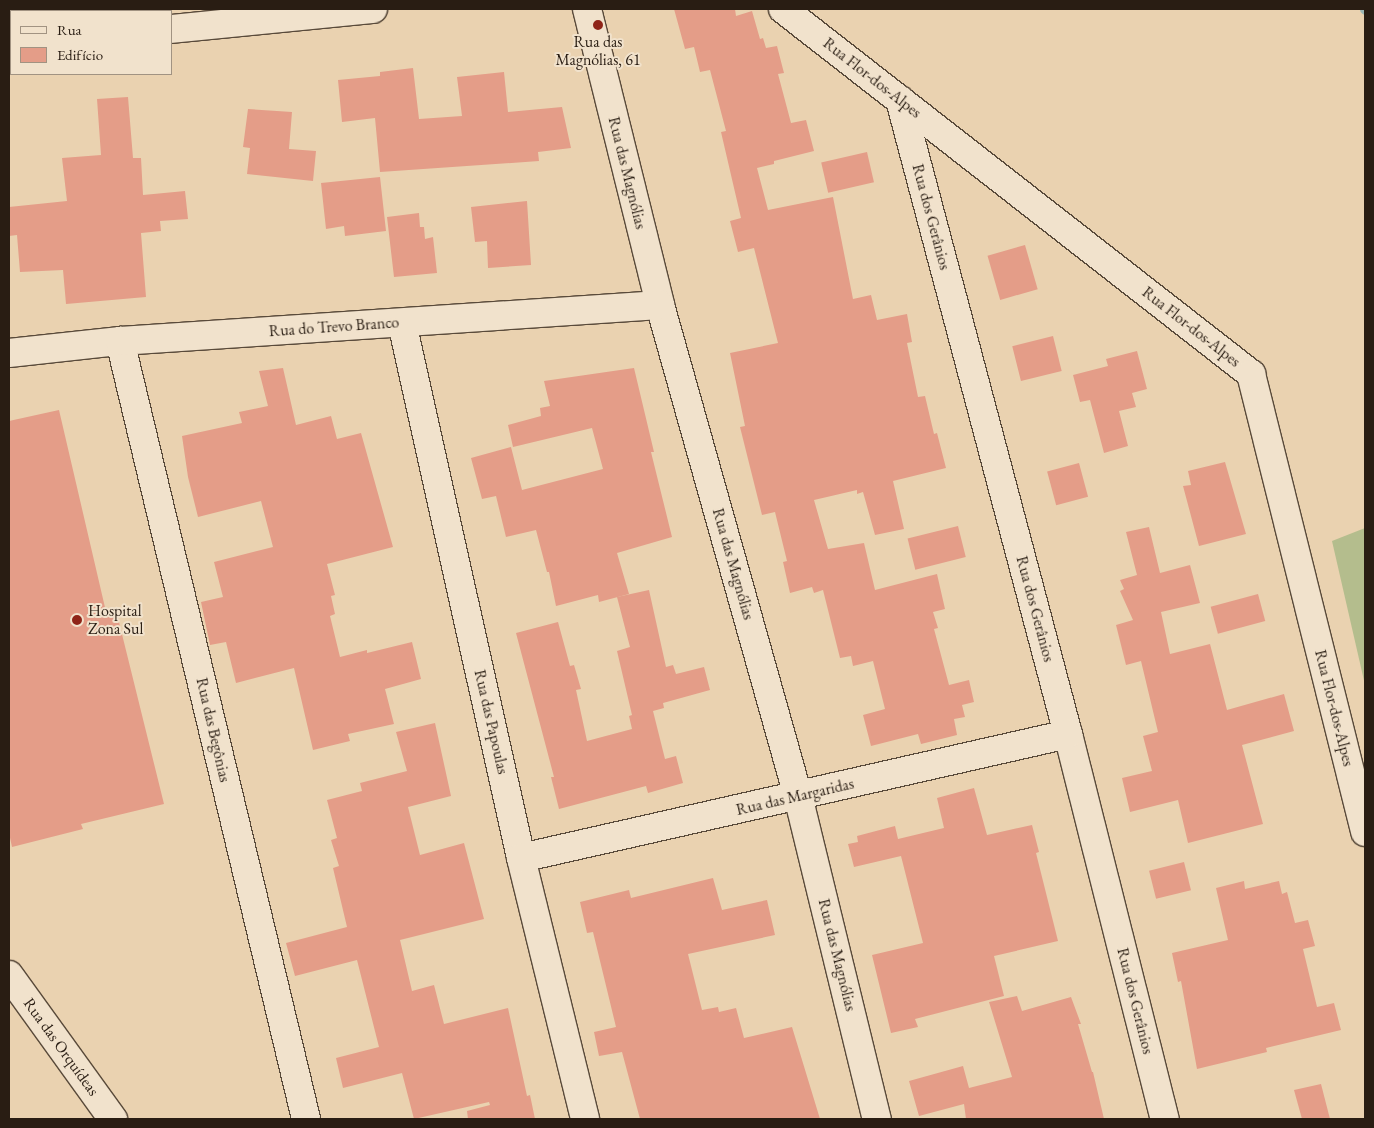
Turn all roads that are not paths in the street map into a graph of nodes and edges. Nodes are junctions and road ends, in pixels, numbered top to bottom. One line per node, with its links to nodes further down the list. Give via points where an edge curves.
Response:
1 (373, 9): 4 (street)
2 (587, 9): 6 (street, Rua das Magnólias)
3 (782, 9): 5 (street, Rua Flor-dos-Alpes)
4 (172, 29)
5 (900, 100): 10 (street, Rua dos Gerânios); 12 (street, Rua Flor-dos-Alpes, via 1251,374)
6 (660, 304): 7 (street, Rua do Trevo Branco); 11 (street, Rua das Magnólias)
7 (402, 323): 8 (street, Rua do Trevo Branco); 13 (street, Rua das Papoulas)
8 (120, 341): 9 (street, Rua do Trevo Branco); 16 (street, Rua das Begônias)
9 (9, 352)
10 (1068, 734): 11 (street, Rua das Margaridas); 19 (street, Rua dos Gerânios)
11 (798, 796): 13 (street, Rua das Margaridas); 18 (street, Rua das Magnólias)
12 (1365, 832)
13 (521, 858): 17 (street, Rua das Papoulas)
14 (9, 976): 15 (street, Rua das Orquídeas)
15 (113, 1119)
16 (306, 1119)
17 (585, 1119)
18 (876, 1119)
19 (1165, 1119)

